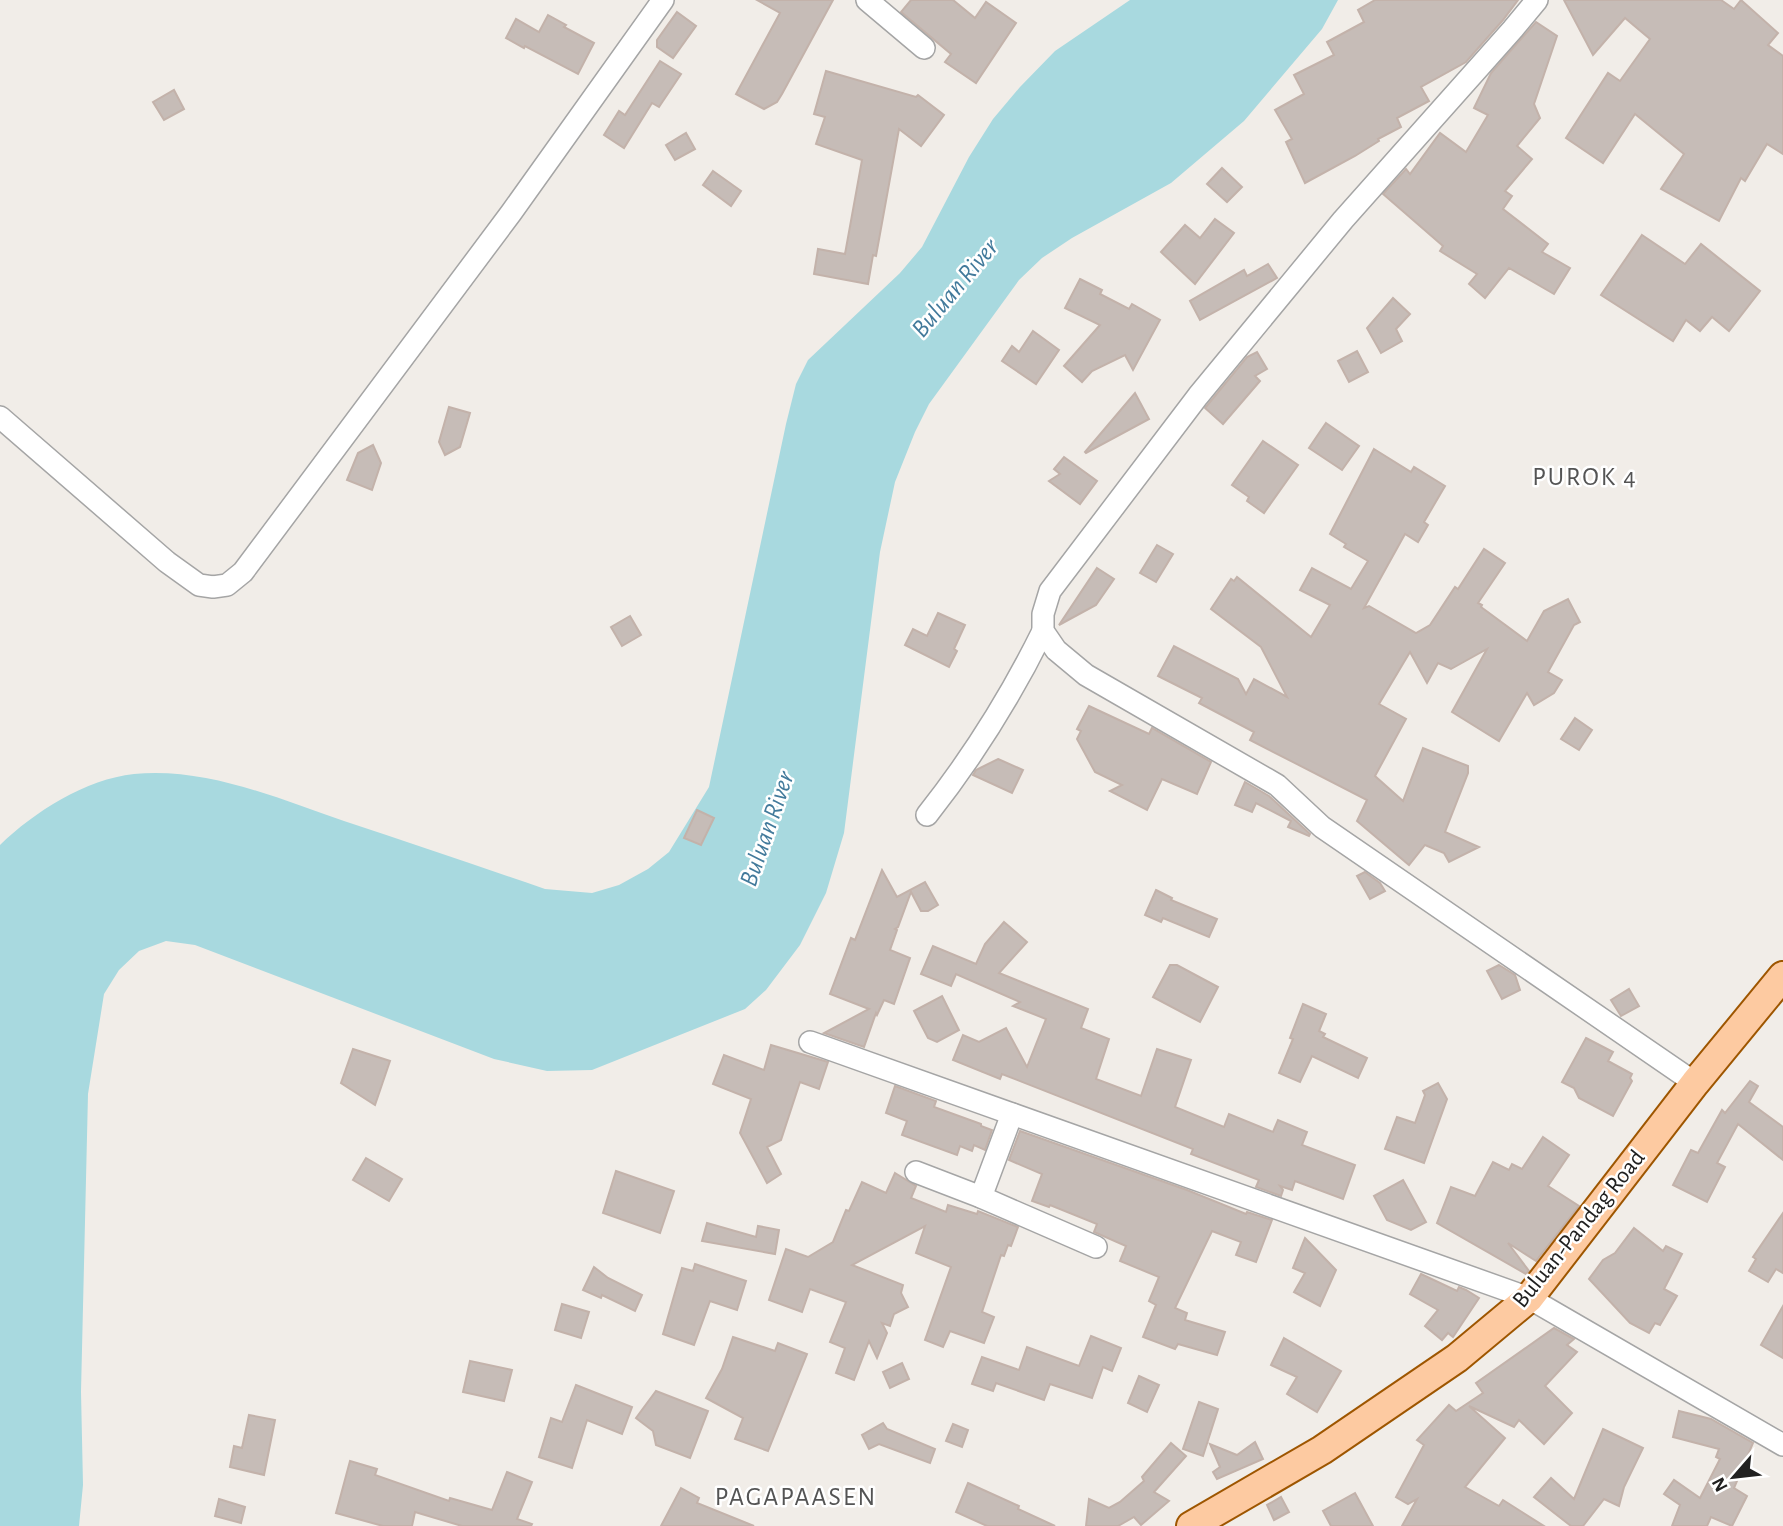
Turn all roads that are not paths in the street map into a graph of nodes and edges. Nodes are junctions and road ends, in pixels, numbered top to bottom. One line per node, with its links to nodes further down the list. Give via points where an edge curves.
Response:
1 (663, 0): 5 (street, via 511,213 243,572 227,585 199,584 167,562)
2 (867, 0): 4 (street)
3 (1537, 0): 6 (street, via 1343,220 1198,396 1050,591)
4 (924, 48)
5 (0, 417)
6 (1043, 631): 7 (street, via 1019,680 960,773); 10 (street, via 1056,650 1086,675 1277,785 1322,827)
7 (927, 815)
8 (1783, 976): 10 (main road, Buluan-Pandag Road)
9 (810, 1042): 11 (street)
10 (1695, 1083): 15 (main road, Buluan-Pandag Road)
11 (1012, 1115): 13 (street); 15 (street)
12 (916, 1172): 13 (street)
13 (981, 1197): 14 (street)
14 (1096, 1247)
15 (1530, 1298): 16 (street); 17 (main road, Buluan-Pandag Road, via 1457,1358 1322,1450)
16 (1783, 1445)
17 (1191, 1526)

